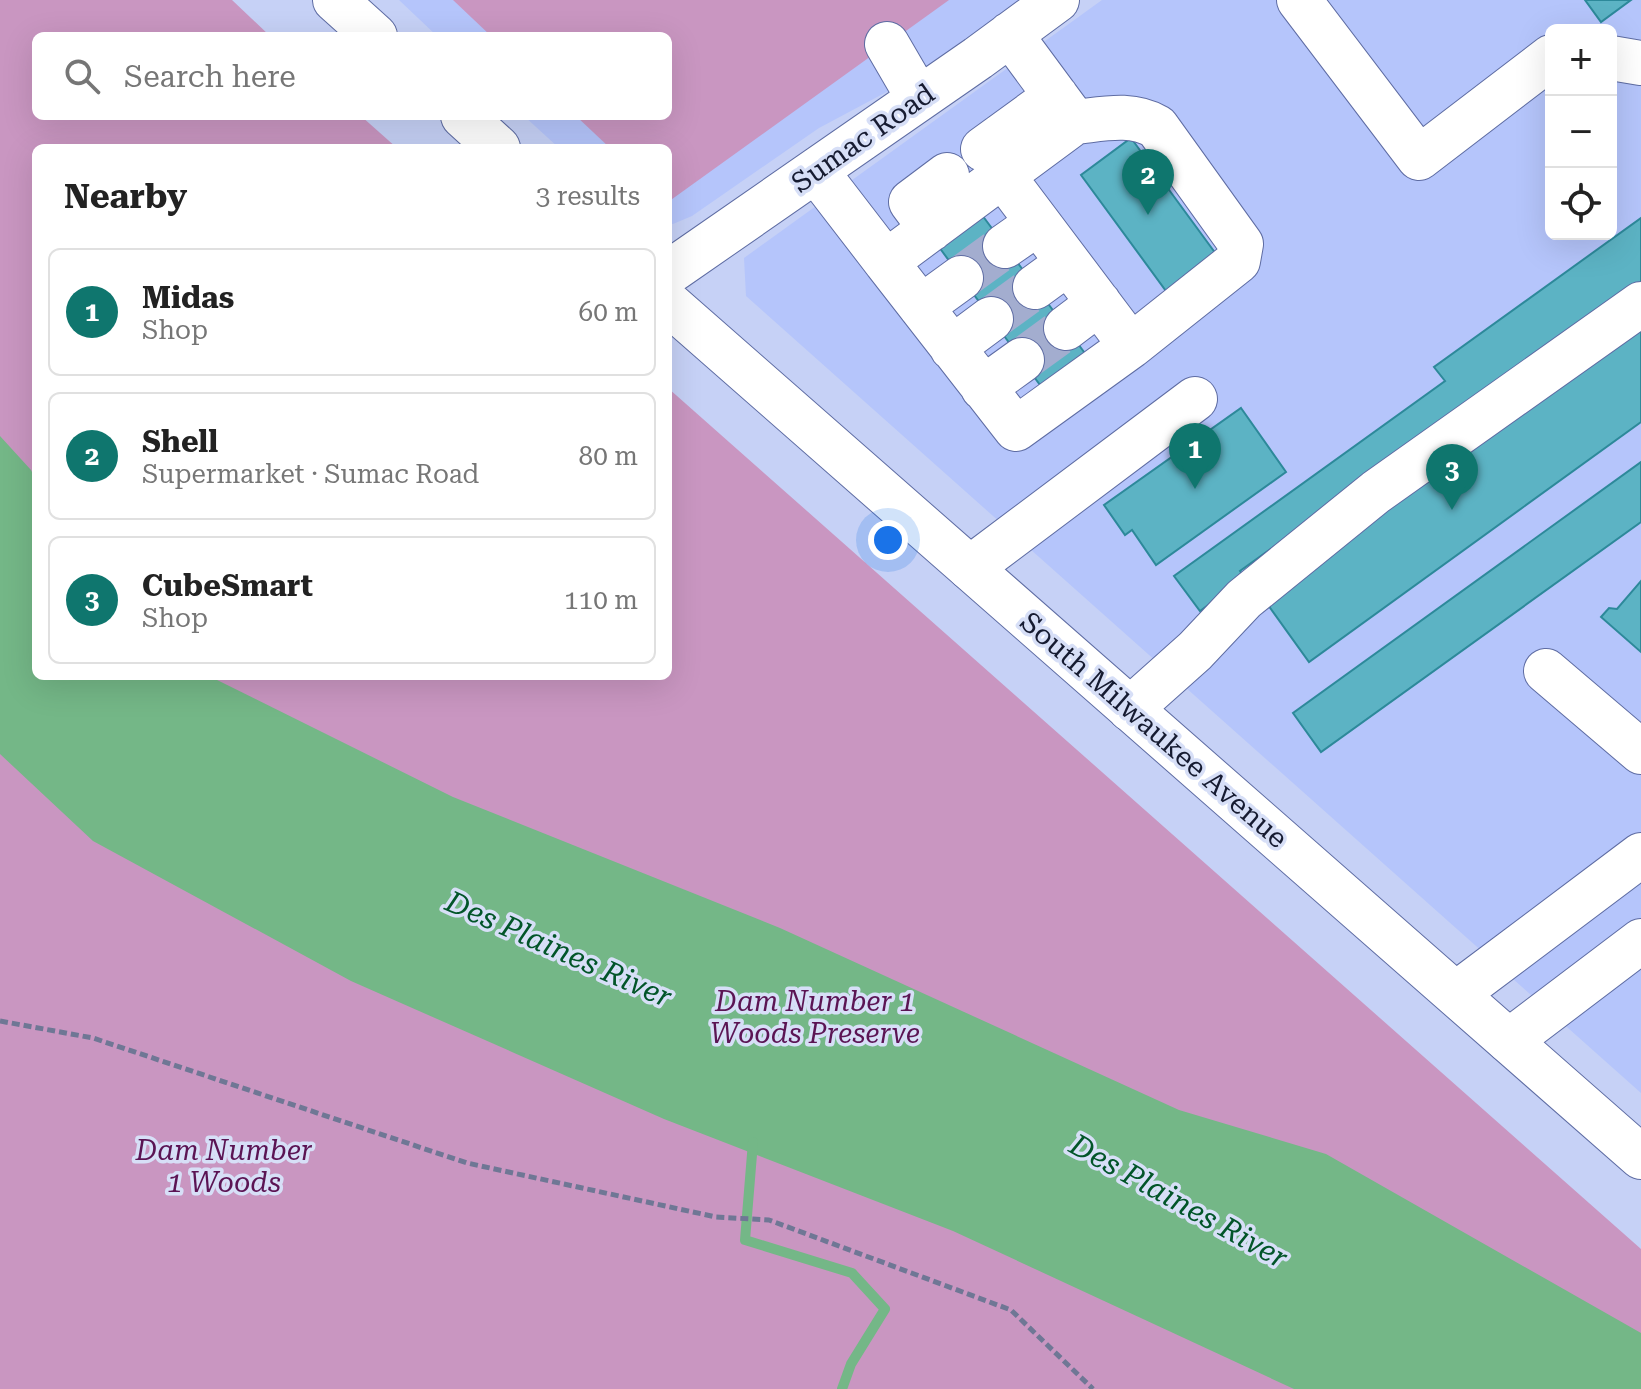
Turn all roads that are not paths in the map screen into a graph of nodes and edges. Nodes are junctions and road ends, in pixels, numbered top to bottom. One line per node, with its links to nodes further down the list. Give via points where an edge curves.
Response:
1 (335, 0): 4 (main road)
2 (1057, 0): 5 (main road, Sumac Road)
3 (1299, 0): 8 (main road, via 1419,158)
4 (371, 32)
5 (1010, 34): 10 (main road, Sumac Road); 11 (main road)
6 (887, 44): 10 (main road)
7 (1617, 59): 9 (main road)
8 (1545, 62)
9 (1641, 63)
10 (919, 99): 15 (main road, Sumac Road)
11 (1066, 109): 14 (main road); 25 (main road, via 1144,120 1157,127 1241,244 1238,261)
12 (467, 120): 13 (main road)
13 (494, 144)
14 (993, 163): 17 (main road); 25 (main road, via 1022,234 1082,315)
15 (816, 171): 18 (main road); 19 (main road, Sumac Road)
16 (947, 175): 17 (main road, via 911,202)
17 (931, 229): 18 (main road)
18 (886, 262): 23 (main road)
19 (672, 270)
20 (961, 278): 23 (main road)
21 (1641, 304): 32 (main road, via 1376,492 1244,599)
22 (672, 307): 30 (main road, South Milwaukee Avenue)
23 (921, 307): 26 (main road)
24 (991, 319): 26 (main road)
25 (1131, 346): 28 (main road, via 1016,429)
26 (952, 348): 28 (main road)
27 (1022, 360): 28 (main road)
28 (983, 388)
29 (1195, 399): 30 (main road)
30 (970, 568): 32 (main road, South Milwaukee Avenue)
31 (1546, 671): 33 (main road)
32 (1130, 709): 36 (main road, South Milwaukee Avenue)
33 (1641, 752)
34 (1641, 855): 36 (main road)
35 (1641, 941): 37 (main road)
36 (1456, 994): 37 (main road, South Milwaukee Avenue)
37 (1509, 1041): 38 (main road, South Milwaukee Avenue)
38 (1641, 1157)

